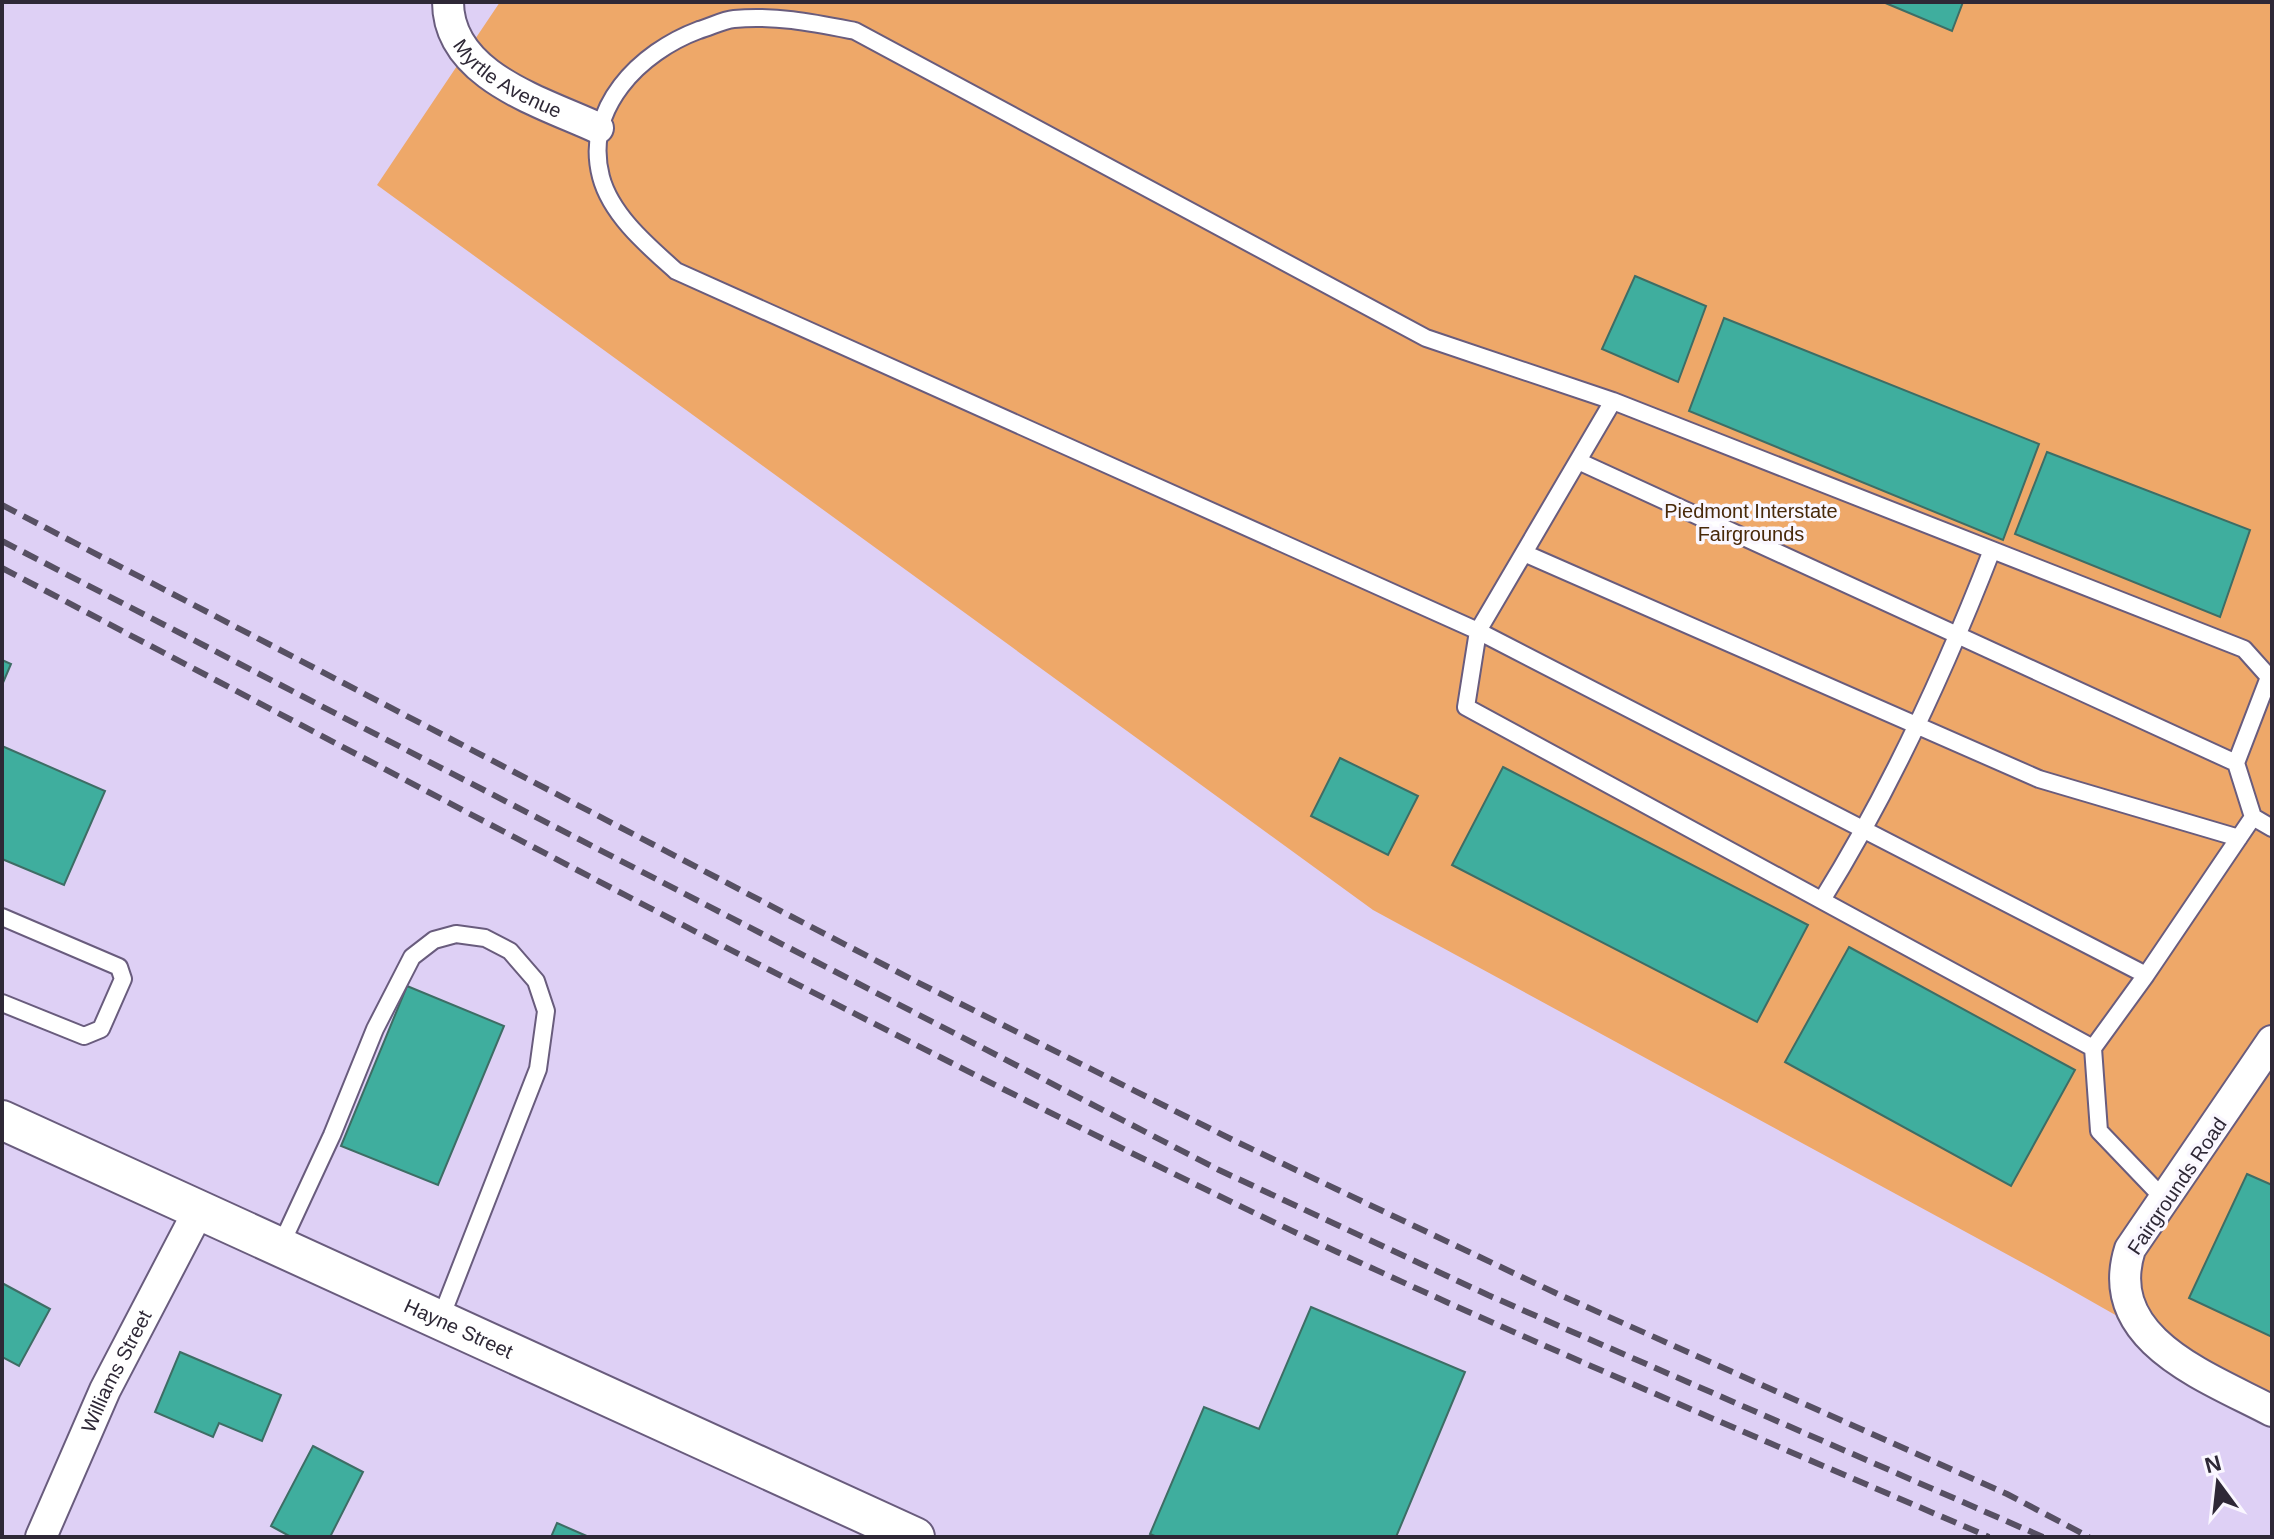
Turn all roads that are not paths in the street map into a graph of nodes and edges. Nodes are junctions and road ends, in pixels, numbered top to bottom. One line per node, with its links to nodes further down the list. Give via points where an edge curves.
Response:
1 (448, 2): 2 (street, Myrtle Avenue, via 448,20 458,45 503,84)
2 (598, 128): 3 (lane, via 621,82 668,42 730,19 785,17 855,31 1426,338); 7 (lane, via 601,178 631,231 676,271)
3 (1613, 401): 4 (lane); 5 (lane)
4 (1578, 461): 6 (lane); 8 (lane)
5 (1992, 550): 8 (lane); 10 (lane, via 2244,649 2269,677)
6 (1524, 553): 7 (lane); 9 (lane)
7 (1478, 631): 13 (lane); 15 (lane, via 1466,707)
8 (1958, 636): 9 (lane); 10 (lane)
9 (1917, 725): 13 (lane); 14 (lane, via 2039,779)
10 (2236, 763): 11 (lane)
11 (2253, 817): 12 (lane); 14 (lane)
12 (2272, 828)
13 (1864, 832): 15 (lane); 17 (lane)
14 (2239, 838): 17 (lane)
15 (1822, 900): 20 (lane)
16 (2, 917): 18 (lane, via 119,967 123,979 101,1029 84,1036)
17 (2146, 975): 20 (lane)
18 (2, 1003)
19 (2272, 1041): 22 (street, Fairgrounds Road)
20 (2093, 1048): 22 (lane, via 2099,1131)
21 (2, 1120): 23 (street, Hayne Street)
22 (2165, 1200): 26 (street, Fairgrounds Road, via 2127,1259 2124,1290 2129,1310 2155,1343)
23 (199, 1210): 24 (street, Hayne Street); 27 (street, Williams Street, via 105,1390)
24 (280, 1247): 25 (street, Hayne Street); 25 (lane, via 412,957 434,940 456,934 485,938 510,951 536,981 546,1011 538,1069)
25 (440, 1320): 28 (street, Hayne Street)
26 (2272, 1411)
27 (41, 1537)
28 (915, 1537)

